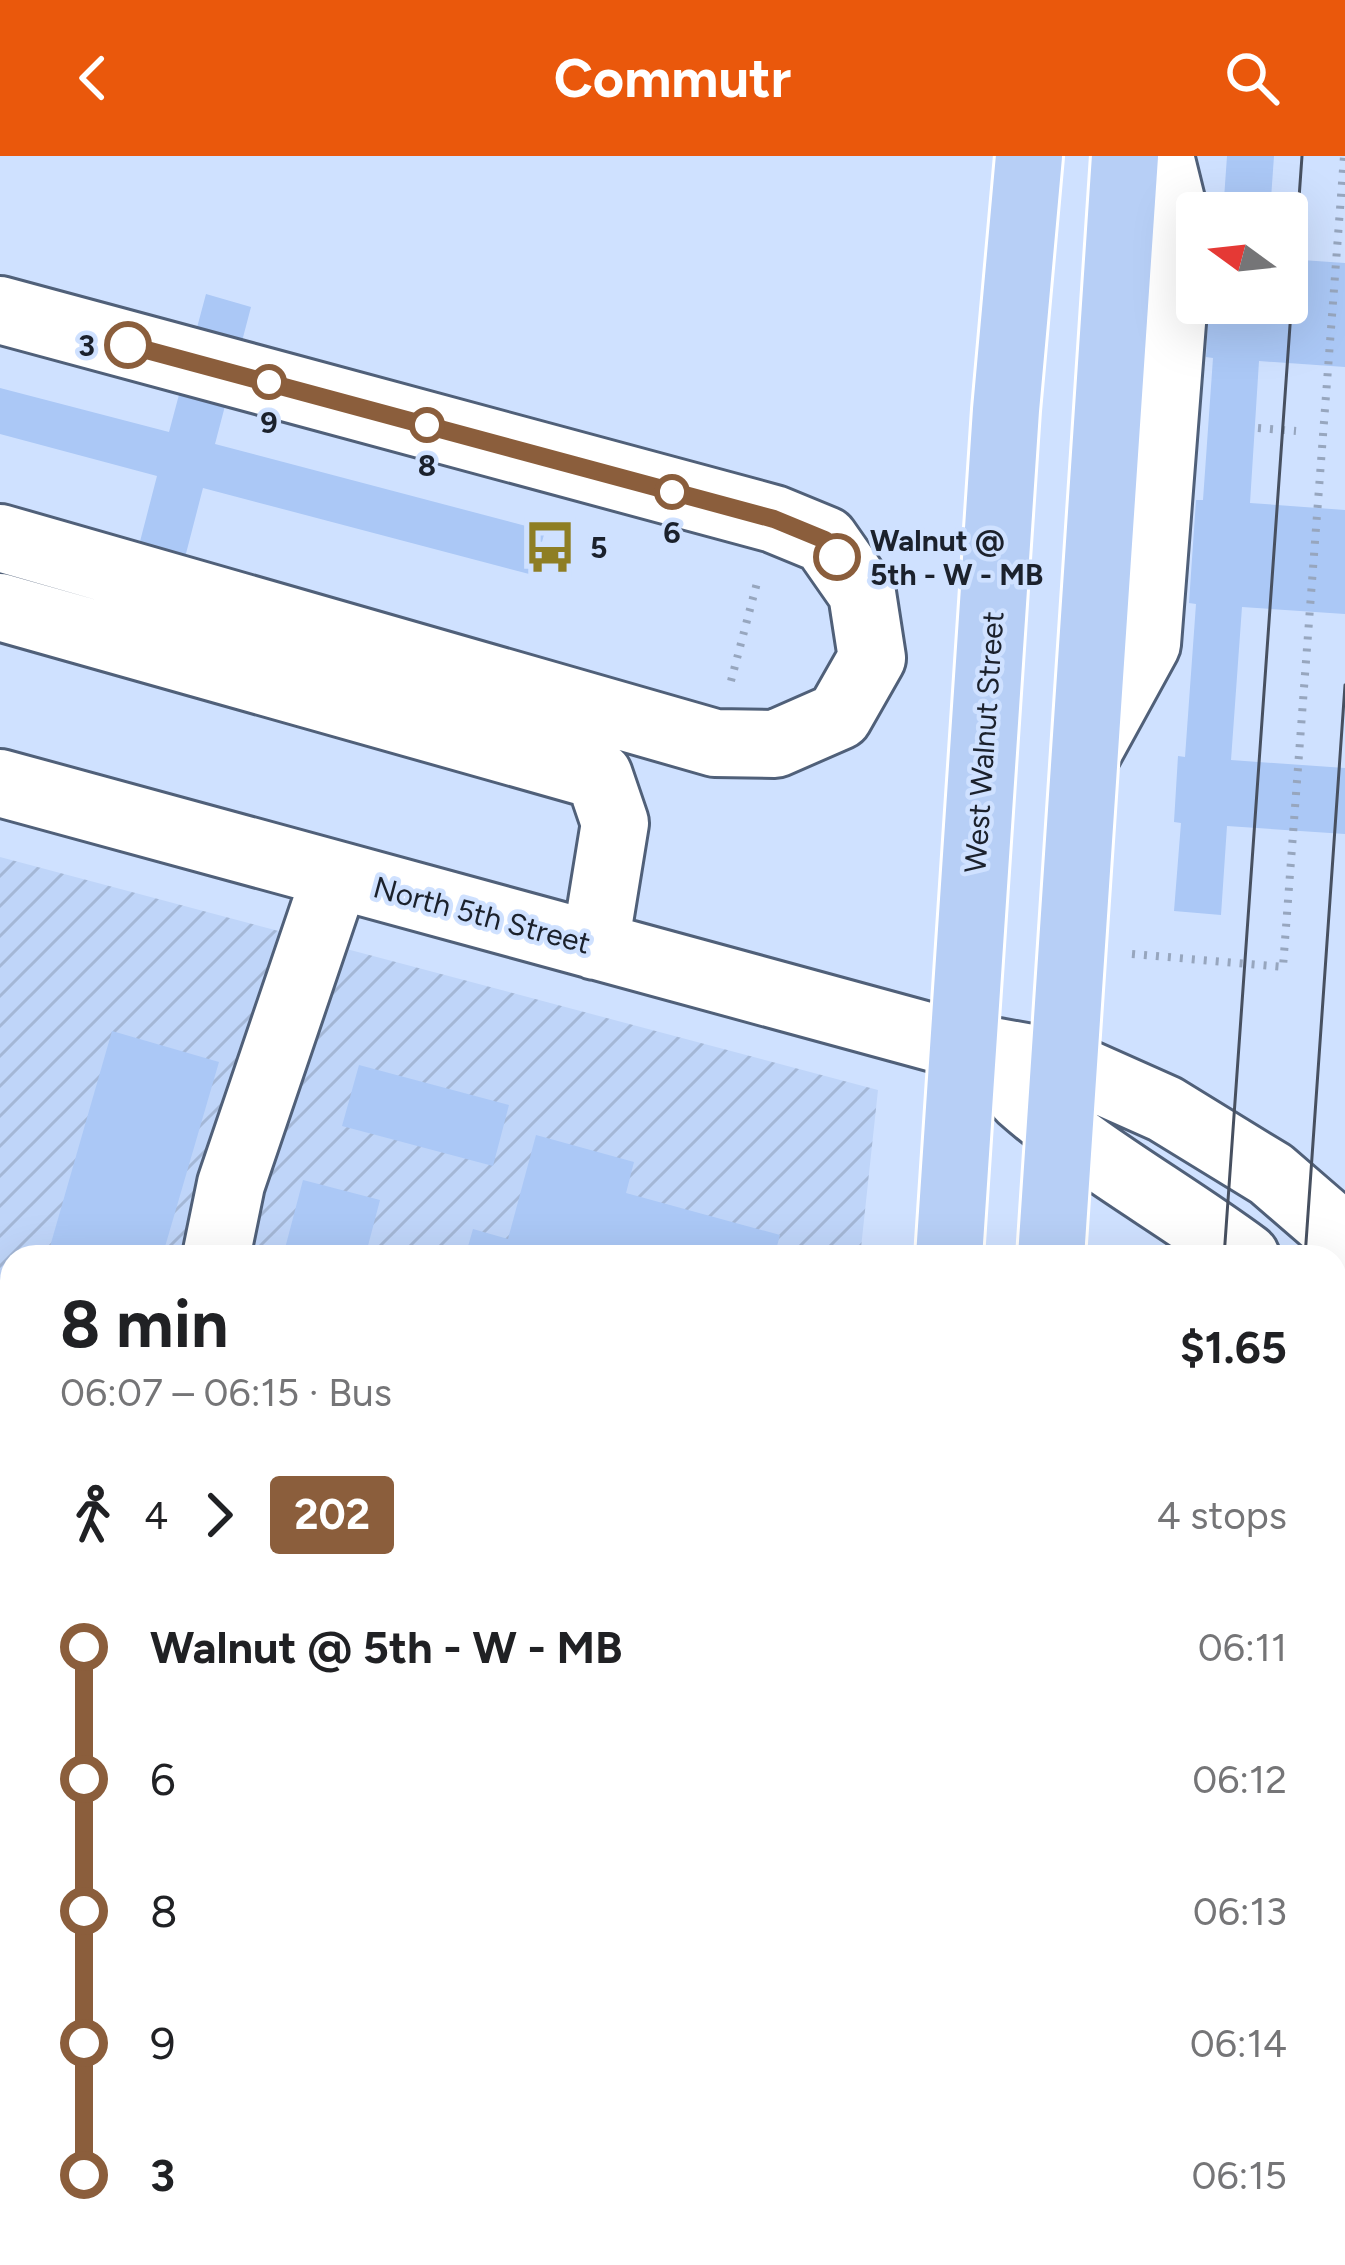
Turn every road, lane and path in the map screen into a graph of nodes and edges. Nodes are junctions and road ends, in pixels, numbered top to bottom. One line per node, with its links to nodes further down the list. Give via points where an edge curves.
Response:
1 (1029, 156): 17 (main road, West Walnut Street)
2 (1125, 156): 12 (main road)
3 (1160, 156): 12 (street, via 1179,233 1147,644)
4 (1344, 156): 16 (path, via 1282,967)
5 (0, 310): 8 (street, via 774,519 825,540 862,593 872,658 839,716 775,744 715,743)
6 (1258, 428): 7 (path)
7 (1296, 431)
8 (0, 538)
9 (762, 566): 11 (path)
10 (0, 607): 15 (street, via 599,776 615,823)
11 (728, 694)
12 (1085, 757): 18 (main road)
13 (0, 783): 14 (street, North 5th Street)
14 (336, 875): 15 (street, North 5th Street); 21 (street, via 231,1184)
15 (595, 946): 17 (street, North 5th Street)
16 (1123, 953)
17 (964, 1046): 18 (street, North 5th Street); 19 (street, North 5th Street); 22 (main road, West Walnut Street)
18 (1064, 1064): 19 (main road); 20 (street, North 5th Street, via 1165,1109 1271,1174)
19 (1060, 1131): 23 (main road); 24 (street, North 5th Street)
20 (1345, 1238)
21 (219, 1245)
22 (950, 1245)
23 (1052, 1245)
24 (1230, 1245)

